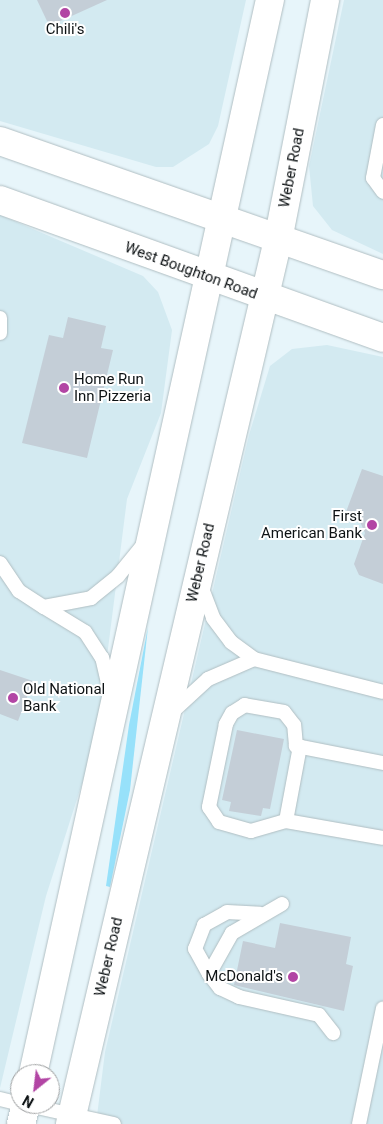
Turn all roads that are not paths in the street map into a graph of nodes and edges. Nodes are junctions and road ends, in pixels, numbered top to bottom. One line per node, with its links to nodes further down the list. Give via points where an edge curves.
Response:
1 (270, 0): 7 (main road)
2 (325, 0): 8 (main road, Weber Road)
3 (383, 125): 5 (lane, via 373,178)
4 (0, 141): 7 (main road)
5 (383, 192)
6 (0, 200): 10 (main road, West Boughton Road)
7 (220, 218): 8 (main road); 10 (main road)
8 (278, 240): 9 (main road); 11 (main road, Weber Road)
9 (383, 275)
10 (209, 278): 11 (main road, West Boughton Road); 15 (main road)
11 (263, 298): 14 (main road, West Boughton Road); 17 (main road, Weber Road)
12 (0, 318): 13 (lane)
13 (0, 333)
14 (383, 338)
15 (148, 539): 18 (lane, via 118,576 91,598); 21 (main road)
16 (0, 563): 18 (lane, via 19,590)
17 (198, 578): 19 (lane, via 213,618 231,642); 22 (main road, Weber Road)
18 (44, 608): 21 (lane, via 85,632 102,658)
19 (254, 659): 20 (lane); 22 (lane, via 208,679)
20 (383, 692)
21 (114, 706): 32 (main road)
22 (164, 721): 34 (main road, Weber Road)
23 (300, 746): 24 (lane); 25 (lane); 25 (lane, via 296,746 294,725 284,712 257,704 238,708 226,724 210,799 214,818 227,825 259,831)
24 (383, 763)
25 (286, 820): 26 (lane)
26 (383, 838)
27 (282, 904): 28 (lane)
28 (260, 914): 29 (lane, via 232,933); 29 (lane, via 227,912 204,925 195,949)
29 (209, 974): 31 (lane, via 220,988 238,997 319,1015)
30 (383, 1008): 36 (lane)
31 (333, 1033)
32 (35, 1064)
33 (47, 1114): 34 (lane)
34 (71, 1120): 35 (lane)
35 (114, 1124)
36 (359, 1124)

